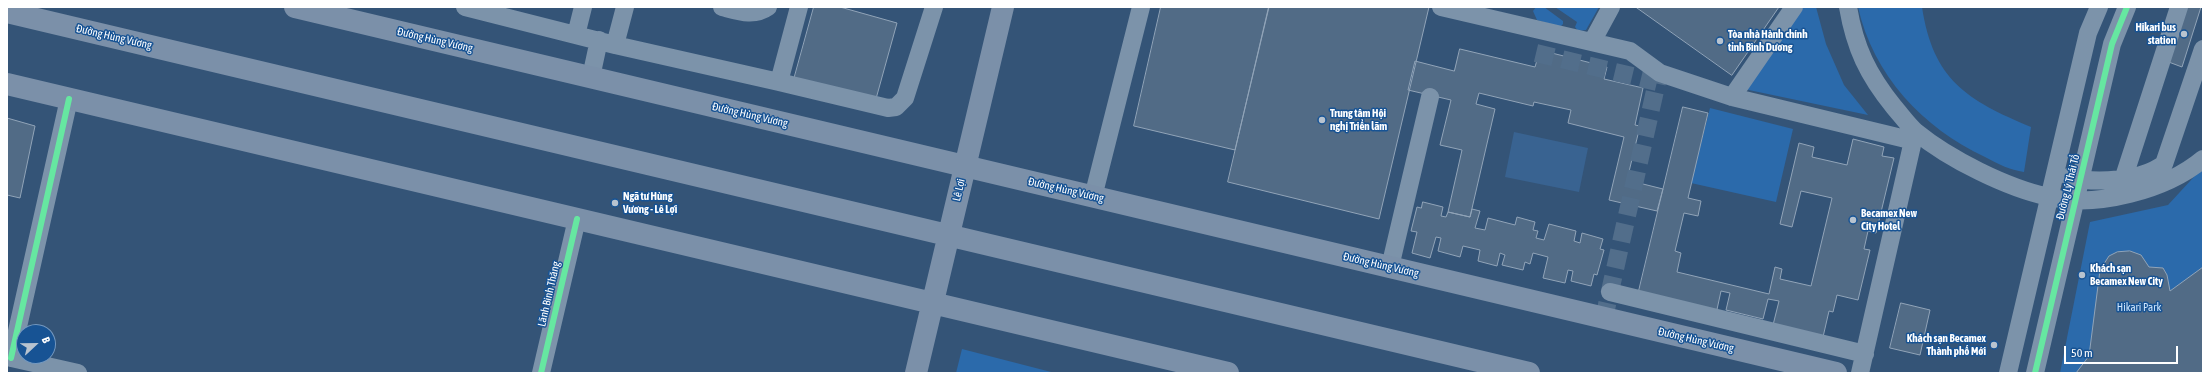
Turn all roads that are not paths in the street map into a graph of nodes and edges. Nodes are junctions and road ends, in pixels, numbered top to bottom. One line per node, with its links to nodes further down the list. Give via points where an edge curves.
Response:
1 (296, 7): 23 (main road, Đường Hùng Vương)
2 (464, 7): 19 (street)
3 (583, 7): 19 (street)
4 (625, 7): 21 (street)
5 (722, 7): 6 (street, via 758,13)
6 (768, 7)
7 (799, 7): 24 (street)
8 (934, 7): 24 (street, via 909,89 905,98 896,107 888,108)
9 (1003, 7): 31 (main road, Lê Lợi)
10 (1141, 7): 35 (street)
11 (1441, 7): 20 (street)
12 (1611, 7): 20 (street)
13 (1794, 7): 27 (street)
14 (1848, 7): 29 (street, via 1852,32 1863,61)
15 (2099, 7): 32 (street, Đường Lý Thái Tổ, via 2088,33)
16 (2127, 7): 34 (street, Đường Lý Thái Tổ, via 2112,44)
17 (2179, 7): 33 (street)
18 (7, 12): 40 (main road, Đường Hùng Vương)
19 (576, 35): 21 (street)
20 (1592, 42): 27 (street, via 1630,51 1660,73)
21 (607, 43): 23 (street); 24 (street)
22 (2203, 49): 33 (street, via 2164,164 2153,170)
23 (591, 77): 31 (main road, Đường Hùng Vương)
24 (779, 82)
25 (7, 84): 28 (main road)
26 (1430, 96): 41 (street)
27 (1732, 97): 29 (street)
28 (69, 98): 39 (main road); 47 (street)
29 (1914, 136): 36 (street, via 1979,172); 46 (street)
30 (2203, 159): 37 (street, via 2189,170 2153,187)
31 (964, 166): 35 (main road, Đường Hùng Vương); 40 (main road, Lê Lợi)
32 (2054, 173): 34 (street); 36 (street, Đường Lý Thái Tổ)
33 (2123, 178): 34 (street); 37 (street)
34 (2080, 180): 38 (street, Đường Lý Thái Tổ)
35 (1093, 196): 41 (main road, Đường Hùng Vương)
36 (2049, 197): 38 (street); 55 (street, Đường Lý Thái Tổ)
37 (2118, 197): 38 (street)
38 (2075, 200): 56 (street, Đường Lý Thái Tổ)
39 (577, 219): 43 (main road); 50 (street, Lãnh Binh Thăng)
40 (949, 236): 43 (main road, Lê Lợi); 52 (main road, Đường Hùng Vương)
41 (1390, 267): 45 (main road, Đường Hùng Vương)
42 (1610, 292): 44 (street)
43 (933, 303): 48 (main road); 51 (main road, Lê Lợi)
44 (1748, 326): 45 (street); 46 (street)
45 (1740, 350): 53 (main road, Đường Hùng Vương)
46 (1865, 354): 54 (street)
47 (9, 357): 49 (street)
48 (1214, 371)
49 (78, 373)
50 (541, 373)
51 (916, 373)
52 (1529, 373)
53 (1836, 373)
54 (1860, 373)
55 (2008, 373)
56 (2035, 373)

